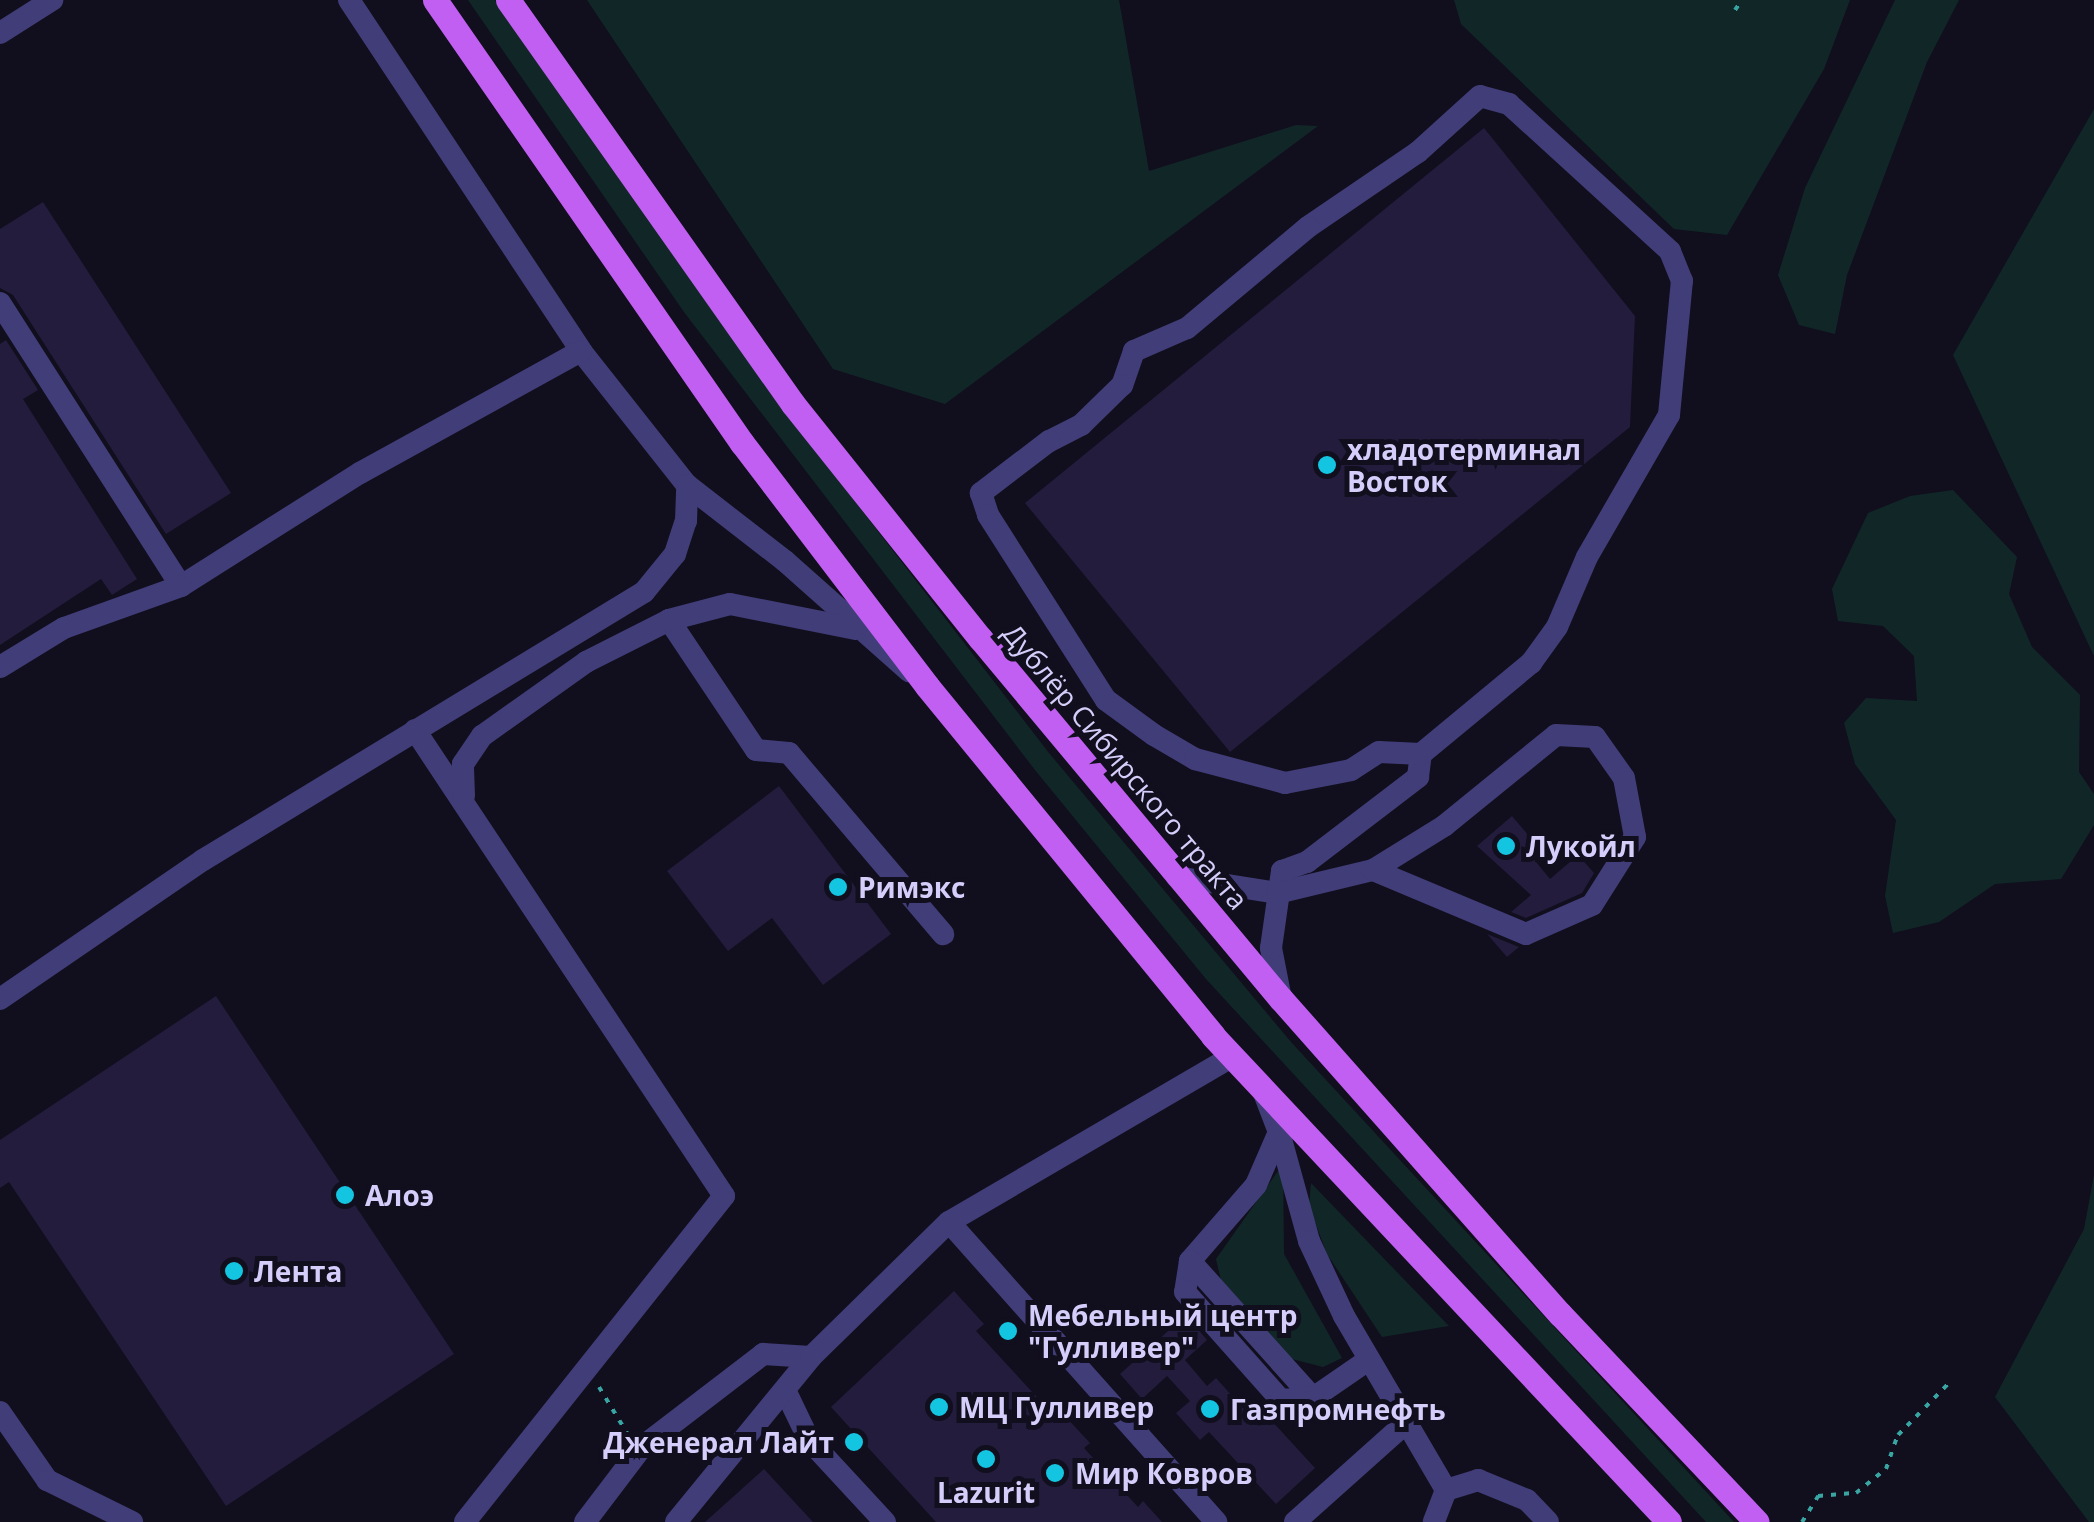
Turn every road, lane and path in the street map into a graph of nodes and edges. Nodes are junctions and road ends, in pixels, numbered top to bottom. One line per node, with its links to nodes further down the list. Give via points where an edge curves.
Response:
1 (52, 0): 7 (lane)
2 (349, 0): 9 (lane)
3 (435, 0): 15 (main road, via 742,444)
4 (508, 0): 20 (main road, Дублёр Сибирского тракта, via 793,404)
5 (1742, 0): 6 (path)
6 (1735, 10)
7 (0, 33)
8 (0, 302): 11 (lane)
9 (581, 350): 10 (lane); 11 (lane, via 360,473)
10 (686, 485): 13 (lane, via 786,561); 16 (lane, via 686,521 675,554 644,592)
11 (181, 586): 14 (lane, via 64,628)
12 (669, 620): 13 (lane, via 730,604); 18 (lane, via 586,662 482,736 463,764); 22 (lane, via 756,750 789,753)
13 (859, 630): 15 (lane)
14 (0, 667)
15 (926, 686): 25 (main road)
16 (416, 730): 18 (lane); 23 (lane, via 203,860)
17 (1421, 754): 17 (lane, via 1490,702 1557,627 1587,556 1669,415 1682,281 1670,251 1589,176 1509,104 1480,96 1418,152 1308,227 1187,328 1134,351 1122,384 1081,426 1049,440 981,493 988,515 1106,700 1167,743 1229,771 1285,782 1351,770 1379,752); 21 (lane, via 1418,777 1306,862 1282,871)
18 (464, 797): 31 (lane, via 723,1192)
19 (1372, 870): 19 (lane, via 1526,934 1592,905 1634,838 1624,778 1595,737 1556,735 1444,826); 21 (lane)
20 (1177, 877): 21 (lane); 24 (main road, Дублёр Сибирского тракта)
21 (1277, 893): 24 (lane, via 1271,948)
22 (942, 934)
23 (0, 999)
24 (1282, 1000): 48 (main road, Дублёр Сибирского тракта, via 1560,1314)
25 (1232, 1056): 26 (main road); 28 (lane)
26 (1263, 1090): 27 (lane); 47 (main road)
27 (1279, 1132): 30 (lane, via 1309,1241); 30 (lane, via 1256,1185 1190,1261 1185,1292 1281,1400 1313,1398)
28 (949, 1222): 29 (lane); 43 (lane)
29 (811, 1358): 33 (lane); 36 (lane, via 762,1354)
30 (1368, 1360): 35 (lane)
31 (584, 1370): 36 (path, via 606,1395 614,1420); 39 (lane)
32 (1949, 1383): 49 (path, via 1898,1435 1886,1470 1856,1493 1818,1496)
33 (785, 1390): 41 (lane); 42 (lane, via 809,1440)
34 (0, 1412): 38 (lane, via 46,1480)
35 (1407, 1422): 37 (lane); 44 (lane)
36 (642, 1447): 40 (lane)
37 (1446, 1490): 45 (lane); 46 (lane, via 1478,1480 1527,1500)
38 (132, 1522)
39 (465, 1522)
40 (585, 1522)
41 (676, 1522)
42 (885, 1522)
43 (1216, 1522)
44 (1295, 1522)
45 (1434, 1522)
46 (1548, 1522)
47 (1669, 1522)
48 (1757, 1522)
49 (1802, 1522)

